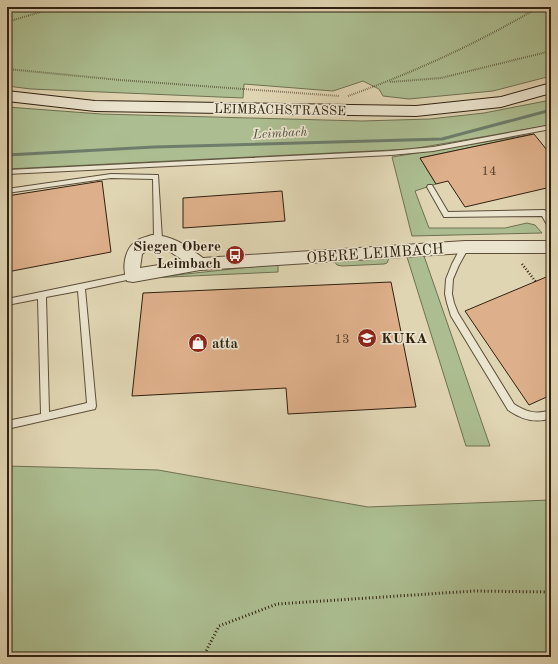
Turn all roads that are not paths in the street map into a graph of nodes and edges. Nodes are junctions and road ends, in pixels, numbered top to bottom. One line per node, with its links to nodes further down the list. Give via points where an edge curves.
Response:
1 (551, 88): 2 (main road, LEIMBACHSTRASSE, via 501,102 416,111 95,106)
2 (7, 96)
3 (551, 128): 4 (lane, via 433,150)
4 (7, 172)
5 (430, 188): 7 (lane, via 446,215 544,213)
6 (7, 191): 8 (lane, via 112,176 156,177)
7 (551, 226)
8 (158, 240): 11 (street, via 182,251); 12 (street, via 144,244 134,253)
9 (465, 247): 10 (street, OBERE LEIMBACH); 11 (street, OBERE LEIMBACH); 16 (lane, via 447,283 448,297 454,314 511,407 521,414 535,417)
10 (551, 247)
11 (200, 264): 12 (street, OBERE LEIMBACH)
12 (133, 276): 13 (lane)
13 (81, 287): 14 (lane); 17 (lane, via 92,406)
14 (42, 295): 15 (lane); 17 (lane)
15 (7, 302)
16 (551, 414)
17 (45, 416): 18 (lane)
18 (7, 426)

